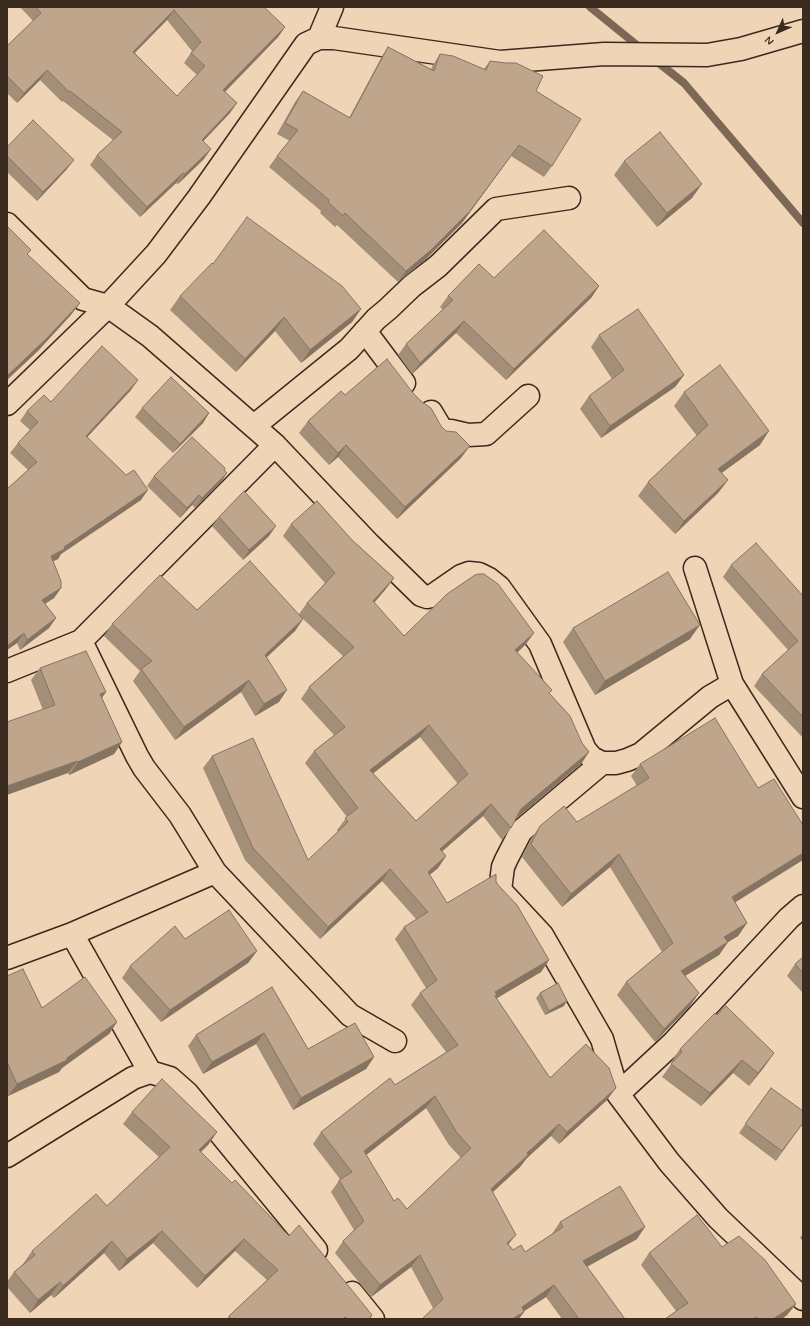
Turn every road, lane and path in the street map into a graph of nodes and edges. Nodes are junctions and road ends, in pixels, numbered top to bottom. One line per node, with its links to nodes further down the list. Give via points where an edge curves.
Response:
1 (332, 7): 3 (street)
2 (803, 31): 3 (street, via 741,50 707,55 604,54 500,62)
3 (319, 38): 6 (street, via 306,44 156,254)
4 (569, 198): 7 (street, via 496,209 438,266 412,286)
5 (7, 224): 6 (street, via 83,299)
6 (108, 306): 9 (street); 10 (street, via 150,336)
7 (365, 331): 8 (street, via 413,396 432,412 443,432 486,434); 10 (street, via 348,349)
8 (528, 396)
9 (7, 404)
10 (254, 426): 11 (street)
11 (275, 445): 13 (street); 16 (street, via 421,595 432,596 469,572 479,574 499,587 540,644 585,750 592,758)
12 (695, 568): 15 (street)
13 (81, 641): 14 (street); 18 (street, via 137,756 180,815)
14 (7, 671)
15 (732, 684): 16 (street, via 710,697 641,754 616,763); 17 (street)
16 (602, 762): 24 (street, via 521,831 505,864 500,890 542,935 602,1039)
17 (803, 797)
18 (215, 872): 20 (street); 22 (street, via 350,1015)
19 (803, 906): 24 (street, via 673,1043)
20 (72, 934): 21 (street); 23 (street)
21 (7, 958)
22 (395, 1041)
23 (150, 1072): 25 (street, via 133,1078); 27 (street, via 170,1078 187,1093)
24 (618, 1094): 26 (street, via 670,1162 718,1218)
25 (7, 1156)
26 (803, 1299)
27 (373, 1319)

